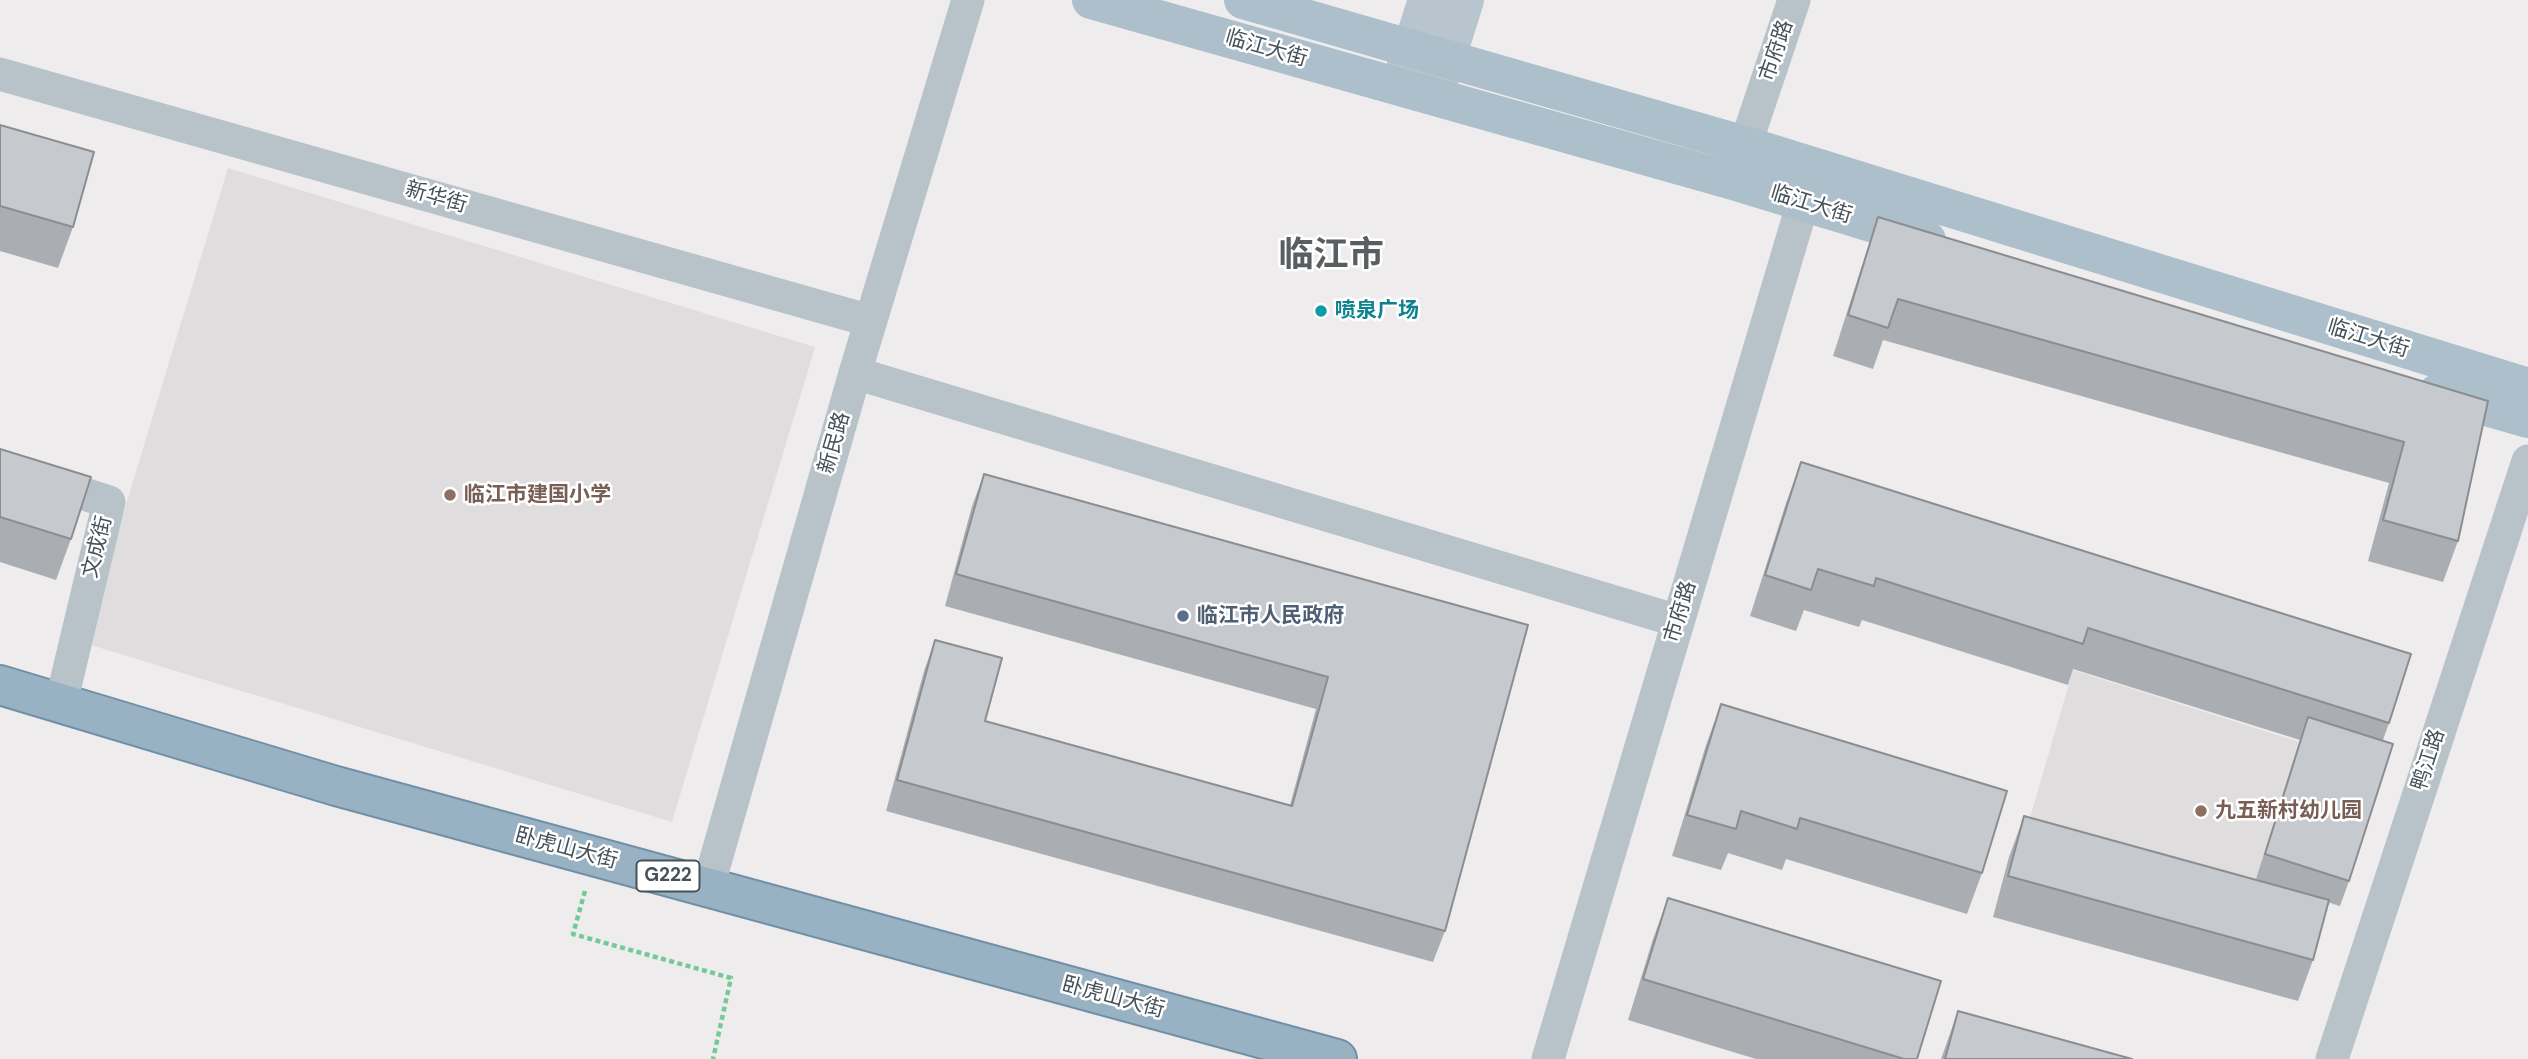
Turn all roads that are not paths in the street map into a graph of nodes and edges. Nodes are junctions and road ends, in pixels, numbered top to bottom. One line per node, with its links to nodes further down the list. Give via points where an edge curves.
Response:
1 (968, 0): 16 (street, 新民路)
2 (1091, 0): 9 (main road, 临江大街)
3 (1242, 0): 7 (main road, 临江大街)
4 (1427, 0): 7 (main road)
5 (1465, 0): 7 (main road)
6 (1794, 0): 10 (street, 市府路)
7 (1429, 54): 9 (main road); 10 (main road, 临江大街)
8 (0, 74): 16 (street, 新华街)
9 (1417, 92): 12 (main road, 临江大街)
10 (1745, 145): 11 (main road, 临江大街); 12 (street, 市府路)
11 (1814, 166): 13 (street, 市府路); 18 (main road, 临江大街)
12 (1733, 181): 13 (main road, 临江大街)
13 (1803, 202): 14 (main road, 临江大街); 22 (street, 市府路)
14 (1963, 251)
15 (2176, 315): 19 (main road, 临江大街)
16 (871, 321): 17 (street, 新民路)
17 (855, 373): 22 (street); 25 (street, 新民路)
18 (2528, 387)
19 (2528, 419)
20 (2528, 461): 28 (street, 鸭江路)
21 (0, 467): 24 (street, 文成街, via 109,502)
22 (1678, 621): 27 (street, 市府路)
23 (0, 685): 24 (highway, 卧虎山大街 / G222)
24 (61, 704): 25 (highway, 卧虎山大街 / G222, via 336,786)
25 (708, 887): 26 (highway, 卧虎山大街 / G222)
26 (1337, 1059)
27 (1548, 1059)
28 (2332, 1059)

